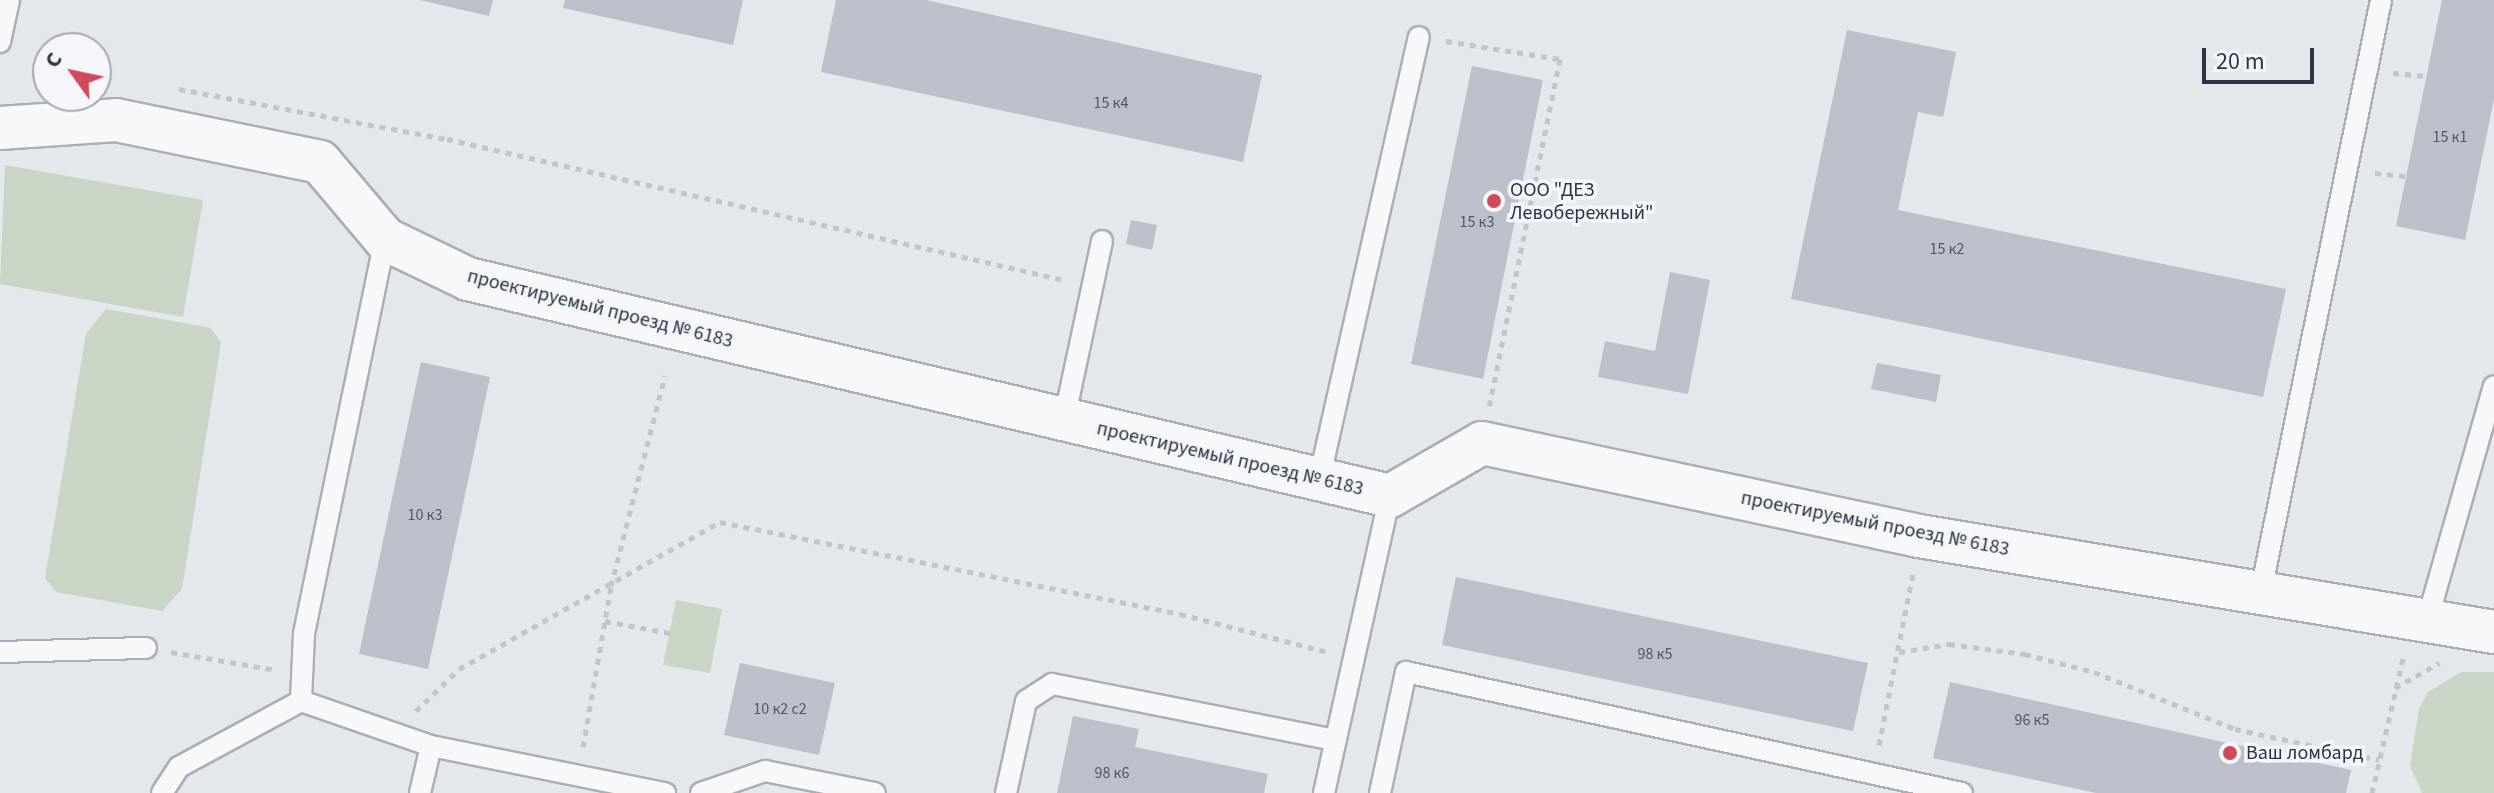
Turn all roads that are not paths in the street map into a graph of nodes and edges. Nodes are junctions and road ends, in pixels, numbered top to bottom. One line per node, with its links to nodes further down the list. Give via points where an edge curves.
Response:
1 (9, 0): 4 (lane)
2 (2381, 0): 12 (lane)
3 (1419, 37): 10 (lane)
4 (0, 42)
5 (0, 128): 6 (street, проектируемый проезд № 6183, via 116,120 320,162)
6 (385, 239): 9 (street, проектируемый проезд № 6183, via 468,279); 17 (lane, via 300,675)
7 (1102, 241): 9 (lane)
8 (2494, 386): 13 (lane)
9 (1064, 420): 10 (street, проектируемый проезд № 6183)
10 (1319, 480): 11 (street, проектируемый проезд № 6183)
11 (1390, 496): 12 (street, проектируемый проезд № 6183, via 1482,443 1919,536); 18 (lane)
12 (2260, 596): 13 (street, проектируемый проезд № 6183)
13 (2427, 621): 14 (street, проектируемый проезд № 6183)
14 (2494, 632)
15 (146, 648): 16 (lane)
16 (0, 652)
17 (301, 701): 19 (lane, via 398,729); 20 (lane, via 179,767)
18 (1336, 740): 25 (lane, via 1052,684 1026,701); 26 (lane)
19 (431, 746): 21 (lane); 22 (lane)
20 (162, 793)
21 (420, 793)
22 (665, 793)
23 (701, 793): 24 (lane, via 765,771)
24 (875, 793)
25 (1006, 793)
26 (1324, 793)
27 (1380, 793): 28 (lane, via 1406,672)
28 (1962, 793)

